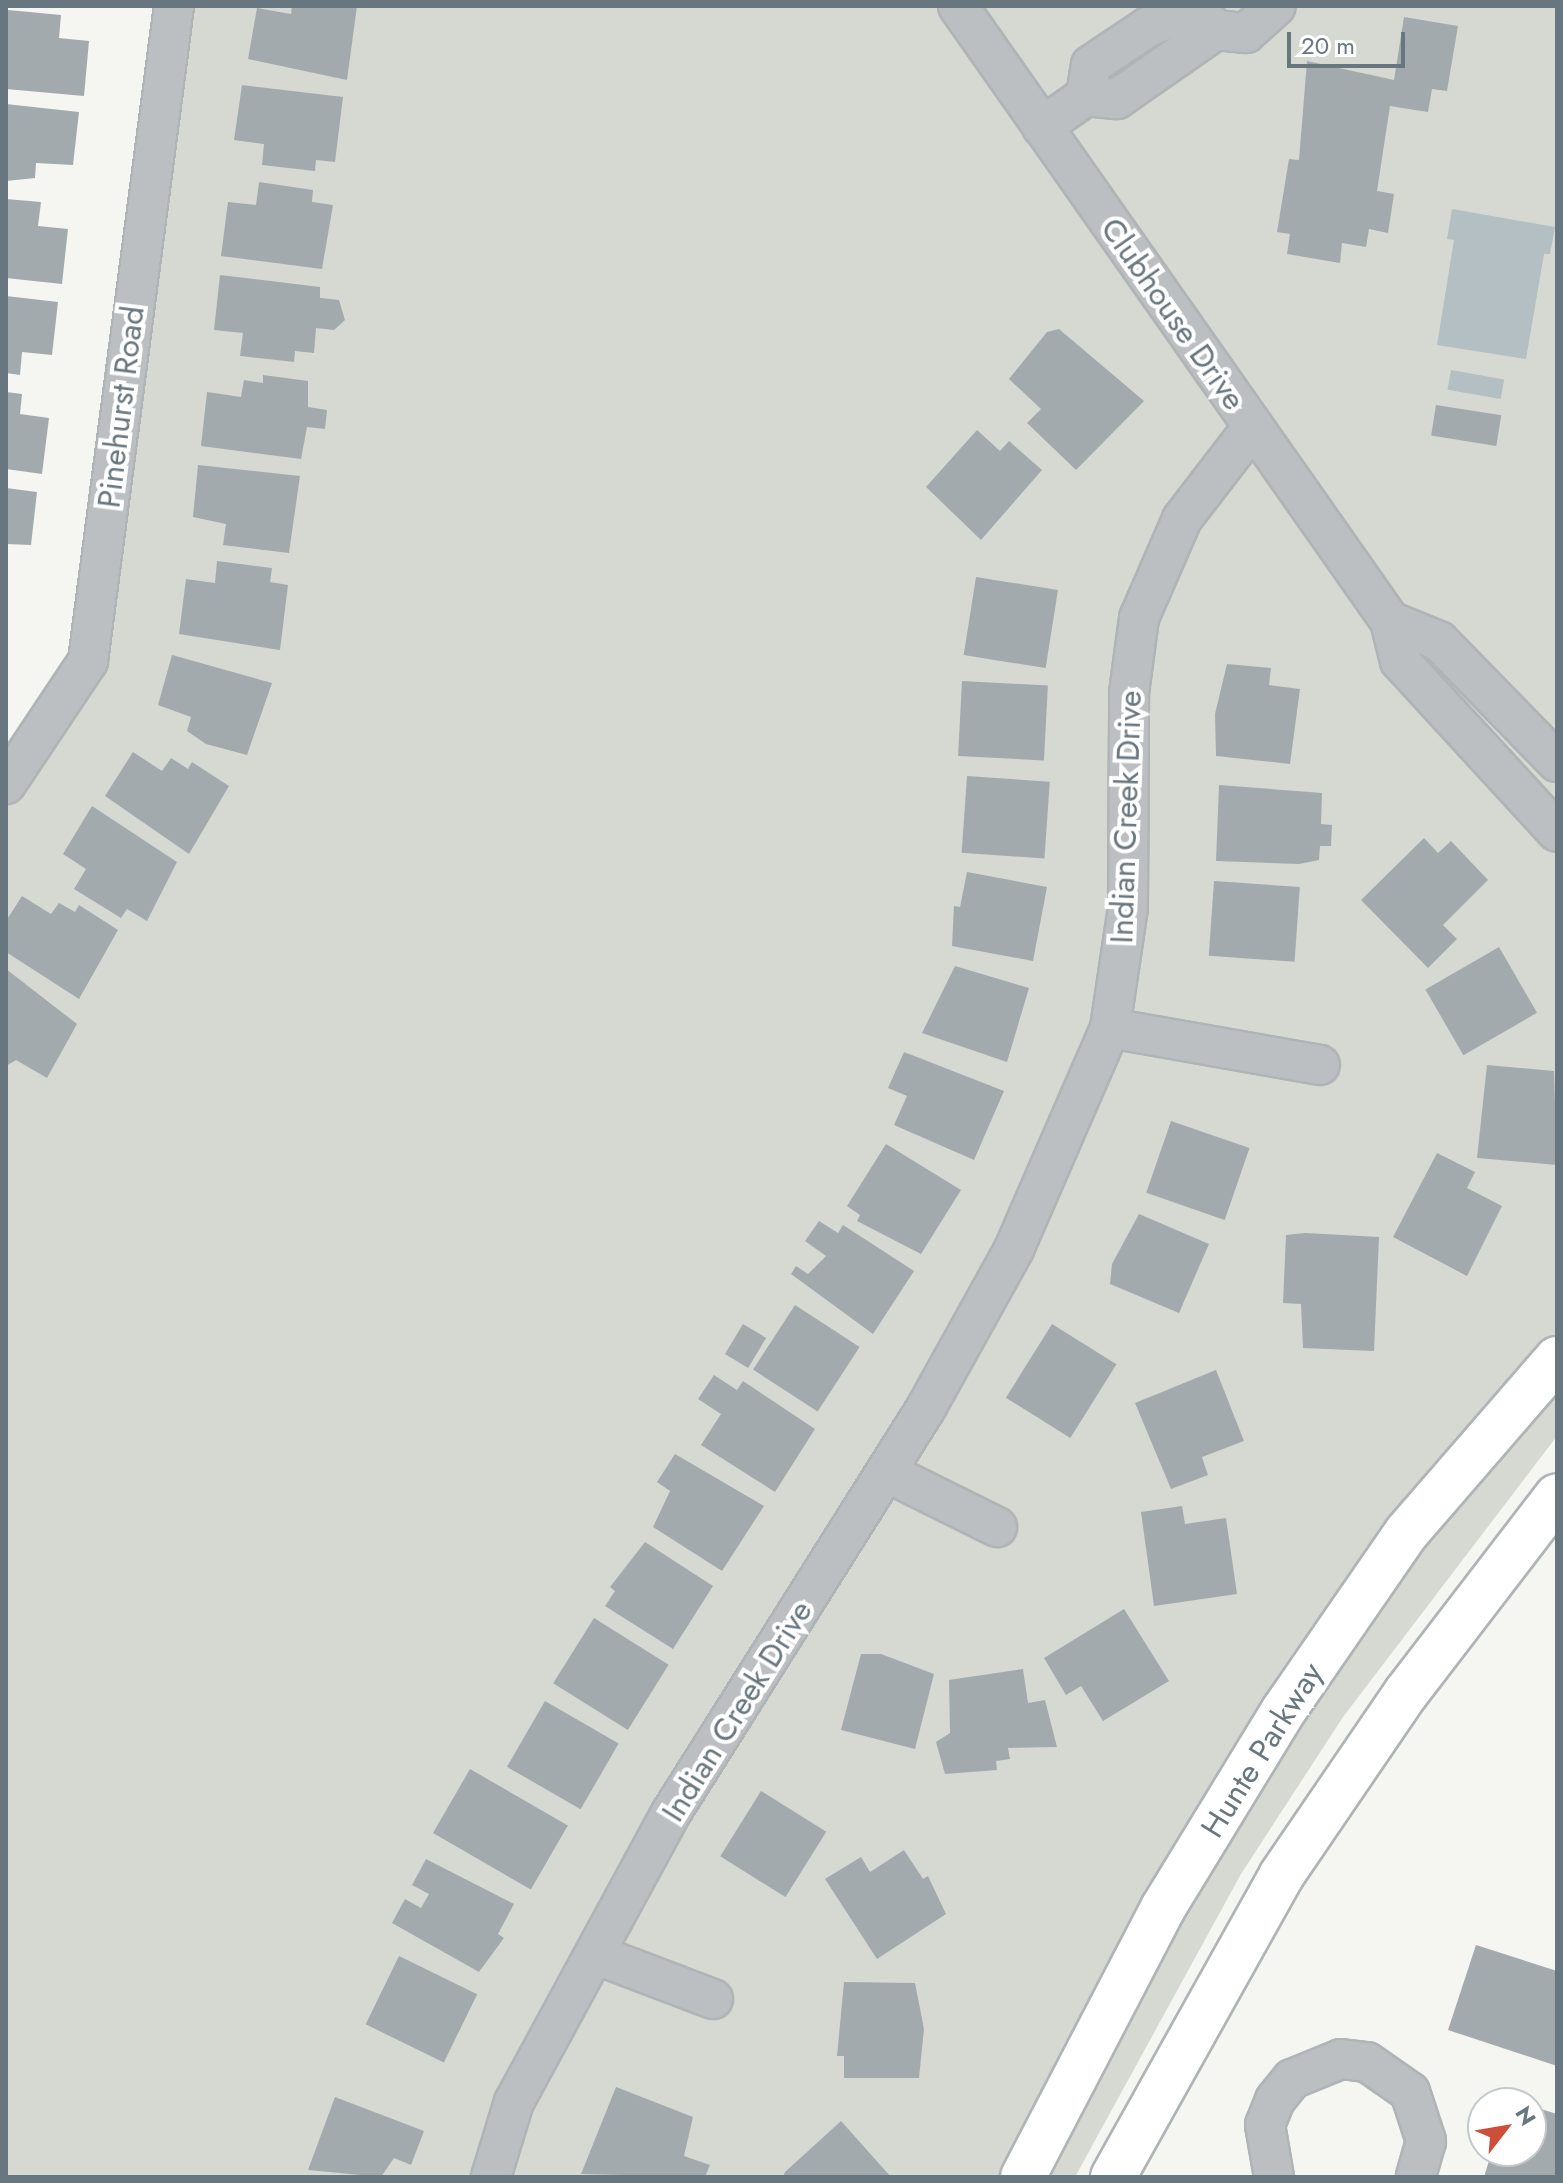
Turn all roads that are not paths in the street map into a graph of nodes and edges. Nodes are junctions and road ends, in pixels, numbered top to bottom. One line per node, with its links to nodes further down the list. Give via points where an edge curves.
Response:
1 (174, 6): 9 (street, Pinehurst Road, via 88,661)
2 (958, 6): 5 (street, Clubhouse Drive)
3 (1276, 6): 4 (street, via 1246,33)
4 (1203, 15): 5 (street, via 1117,99 1086,96)
5 (1042, 127): 6 (street, Clubhouse Drive)
6 (1252, 428): 7 (street, Clubhouse Drive); 11 (street, Indian Creek Drive, via 1182,519 1139,618 1129,693 1128,907)
7 (1390, 621): 8 (street, via 1439,641); 10 (street, Clubhouse Drive, via 1400,661)
8 (1557, 762)
9 (6, 784)
10 (1557, 832)
11 (1110, 1028): 12 (street); 14 (street, Indian Creek Drive, via 1008,1263)
12 (1320, 1065)
13 (1557, 1359): 20 (main road, Hunte Parkway, via 1407,1532 1284,1710 1163,1908)
14 (886, 1472): 16 (street); 17 (street, Indian Creek Drive, via 671,1813)
15 (1557, 1496): 21 (main road, via 1406,1693 1281,1876)
16 (997, 1527)
17 (597, 1955): 18 (street); 19 (street, Indian Creek Drive, via 514,2102)
18 (713, 1999)
19 (491, 2177)
20 (1023, 2177)
21 (1113, 2177)
22 (1274, 2177): 23 (street, via 1265,2125 1275,2100 1292,2079 1341,2059 1391,2073 1410,2092 1426,2141)
23 (1416, 2177)

